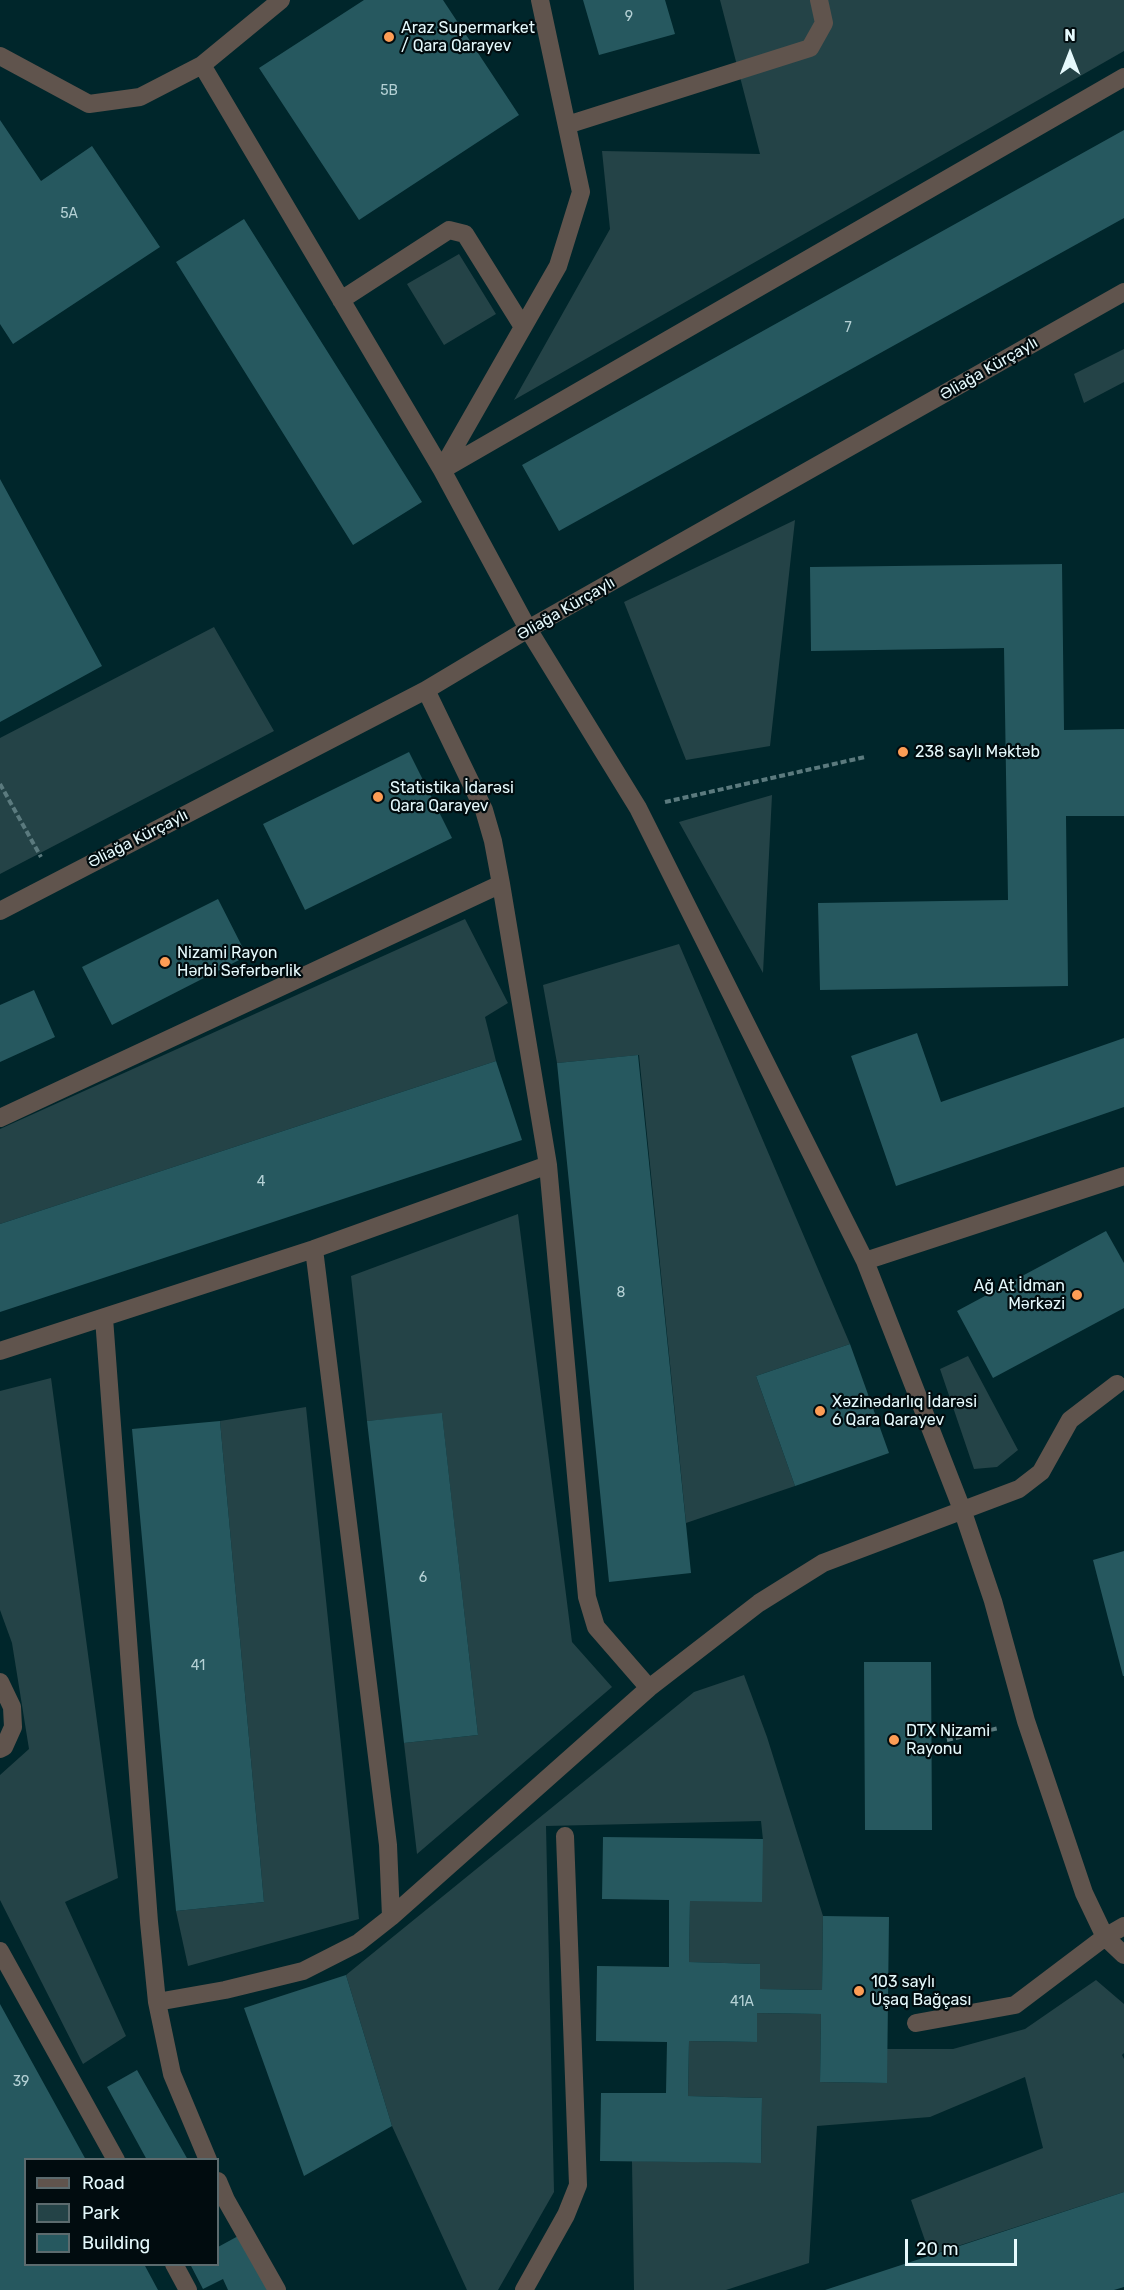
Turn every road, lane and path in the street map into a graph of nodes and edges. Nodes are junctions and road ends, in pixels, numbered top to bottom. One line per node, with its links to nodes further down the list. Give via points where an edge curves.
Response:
1 (281, 0): 5 (street)
2 (540, 0): 7 (street)
3 (819, 0): 7 (street, via 824,23 810,48)
4 (0, 56): 5 (street, via 89,104 140,97)
5 (202, 65): 9 (street)
6 (1124, 77): 11 (street)
7 (567, 124): 10 (street, via 581,192 558,266)
8 (1124, 292): 12 (street, Əliağa Kürçaylı)
9 (341, 300): 10 (street, via 449,230 465,234); 11 (street)
10 (523, 327): 11 (street)
11 (442, 470): 12 (street)
12 (528, 629): 13 (street, Əliağa Kürçaylı); 16 (street)
13 (426, 690): 17 (street, Əliağa Kürçaylı); 18 (street, via 484,810)
14 (865, 757): 16 (path)
15 (0, 784): 17 (path)
16 (638, 808): 24 (street)
17 (55, 881): 19 (street, Əliağa Kürçaylı)
18 (501, 884): 20 (street); 21 (street)
19 (0, 911)
20 (0, 1118)
21 (548, 1165): 23 (street); 30 (street, via 587,1597 596,1627)
22 (1124, 1176): 24 (street)
23 (314, 1248): 25 (street); 35 (street, via 388,1845)
24 (865, 1261): 28 (street)
25 (104, 1318): 26 (street); 40 (street)
26 (0, 1350)
27 (1117, 1384): 28 (street, via 1070,1420 1041,1472 1019,1489)
28 (963, 1512): 30 (street, via 823,1563 759,1603); 31 (street, via 993,1601)
29 (0, 1682): 33 (street, via 12,1707 13,1727)
30 (650, 1688): 35 (street)
31 (1026, 1721): 32 (path); 37 (street, via 1084,1893)
32 (947, 1740)
33 (0, 1749)
34 (565, 1836): 48 (street, via 578,2186)
35 (391, 1917): 40 (street, via 358,1943 303,1971)
36 (1124, 1926): 37 (street)
37 (1106, 1937): 39 (street); 41 (street, via 1015,2005)
38 (0, 1951): 42 (street)
39 (1124, 1955)
40 (157, 2002): 43 (street, via 172,2074)
41 (916, 2023)
42 (115, 2158)
43 (207, 2158)
44 (219, 2183): 47 (street)
45 (175, 2266): 46 (street)
46 (188, 2290)
47 (277, 2290)
48 (524, 2290)

